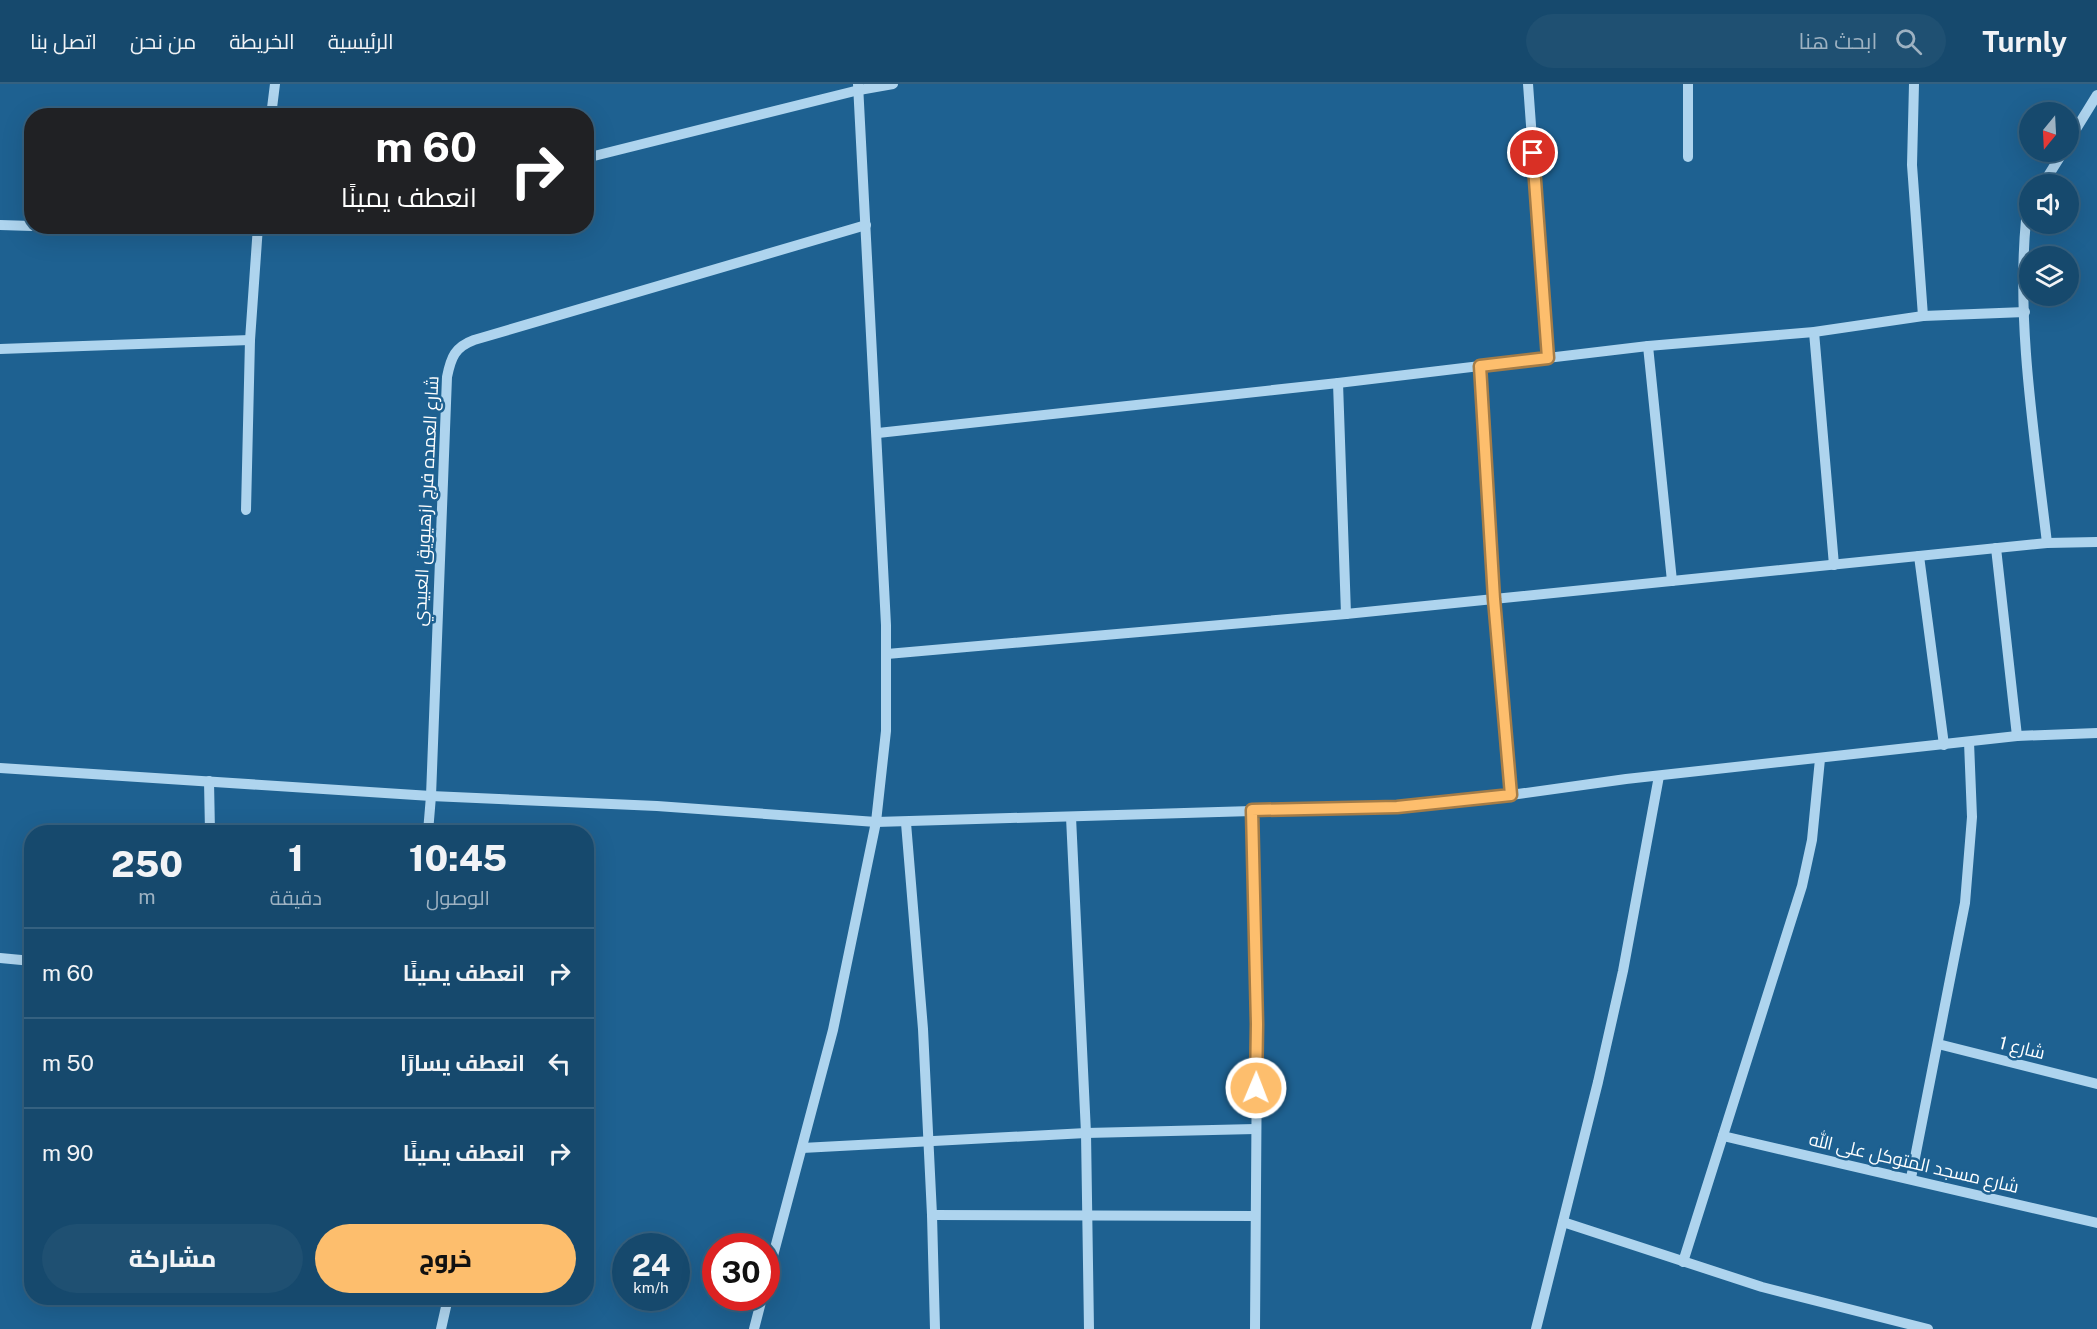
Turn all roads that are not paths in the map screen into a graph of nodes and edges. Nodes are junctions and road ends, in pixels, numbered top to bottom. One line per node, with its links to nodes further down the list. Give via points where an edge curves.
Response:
1 (275, 84): 8 (street)
2 (893, 84): 6 (street)
3 (1528, 84): 23 (street)
4 (1688, 84): 11 (street)
5 (1914, 84): 18 (street, via 1912,165)
6 (859, 87): 10 (street); 13 (street)
7 (2097, 95): 9 (street)
8 (272, 108)
9 (2079, 124)
10 (594, 156)
11 (1688, 157)
12 (0, 225): 14 (street)
13 (866, 225): 26 (street); 46 (street, شارع العمده فرج ازهيويق العبيدي, via 474,340 453,354 447,377)
14 (24, 226)
15 (257, 234): 20 (street)
16 (2025, 234): 17 (street)
17 (2025, 312): 18 (street); 29 (street)
18 (1923, 316): 19 (street)
19 (1814, 332): 21 (street); 32 (street)
20 (250, 340): 22 (street); 27 (street)
21 (1648, 346): 23 (street); 33 (street)
22 (0, 349)
23 (1548, 358): 24 (street)
24 (1480, 366): 25 (street); 34 (street)
25 (1338, 383): 26 (street); 35 (street)
26 (878, 433): 36 (street)
27 (246, 510)
28 (2097, 542): 29 (street)
29 (2047, 543): 30 (street)
30 (1996, 548): 31 (street); 38 (street)
31 (1919, 556): 32 (street); 40 (street)
32 (1834, 565): 33 (street)
33 (1672, 581): 34 (street)
34 (1494, 599): 35 (street); 45 (street)
35 (1346, 614): 36 (street)
36 (887, 654): 49 (street, via 885,731)
37 (2097, 733): 38 (street)
38 (2017, 736): 39 (street)
39 (1969, 742): 40 (street); 55 (street, via 1970,857)
40 (1944, 745): 41 (street)
41 (1820, 759): 43 (street); 59 (street, via 1812,840 1802,886)
42 (0, 768): 44 (street)
43 (1659, 776): 45 (street); 66 (street, via 1620,982)
44 (209, 781): 46 (street); 51 (street)
45 (1511, 795): 47 (street, via 1397,807)
46 (430, 796): 49 (street, via 657,806); 52 (street, شارع العمده فرج ازهيويق العبيدي)
47 (1252, 810): 48 (street); 57 (street)
48 (1071, 817): 50 (street); 58 (street)
49 (876, 822): 50 (street); 61 (street, via 833,1030)
50 (906, 823): 60 (street)
51 (210, 825)
52 (428, 825)
53 (0, 958): 54 (street)
54 (24, 960)
55 (1938, 1044): 56 (street, شارع 1); 62 (street)
56 (2097, 1084)
57 (1255, 1129): 58 (street); 65 (street)
58 (1086, 1133): 60 (street); 64 (street)
59 (1723, 1136): 62 (street, شارع مسجد المتوكل على الله); 69 (street)
60 (929, 1141): 61 (street); 63 (street)
61 (802, 1149): 68 (street)
62 (1911, 1178): 67 (street, شارع مسجد المتوكل على الله)
63 (932, 1215): 64 (street); 74 (street)
64 (1088, 1215): 65 (street); 75 (street)
65 (1255, 1216): 76 (street)
66 (1563, 1222): 69 (street); 77 (street)
67 (2097, 1223)
68 (779, 1233)
69 (1683, 1262): 78 (street, via 1762,1287)
70 (446, 1305): 72 (street)
71 (759, 1311): 73 (street)
72 (441, 1329)
73 (754, 1329)
74 (935, 1329)
75 (1089, 1329)
76 (1255, 1329)
77 (1536, 1329)
78 (1928, 1329)

